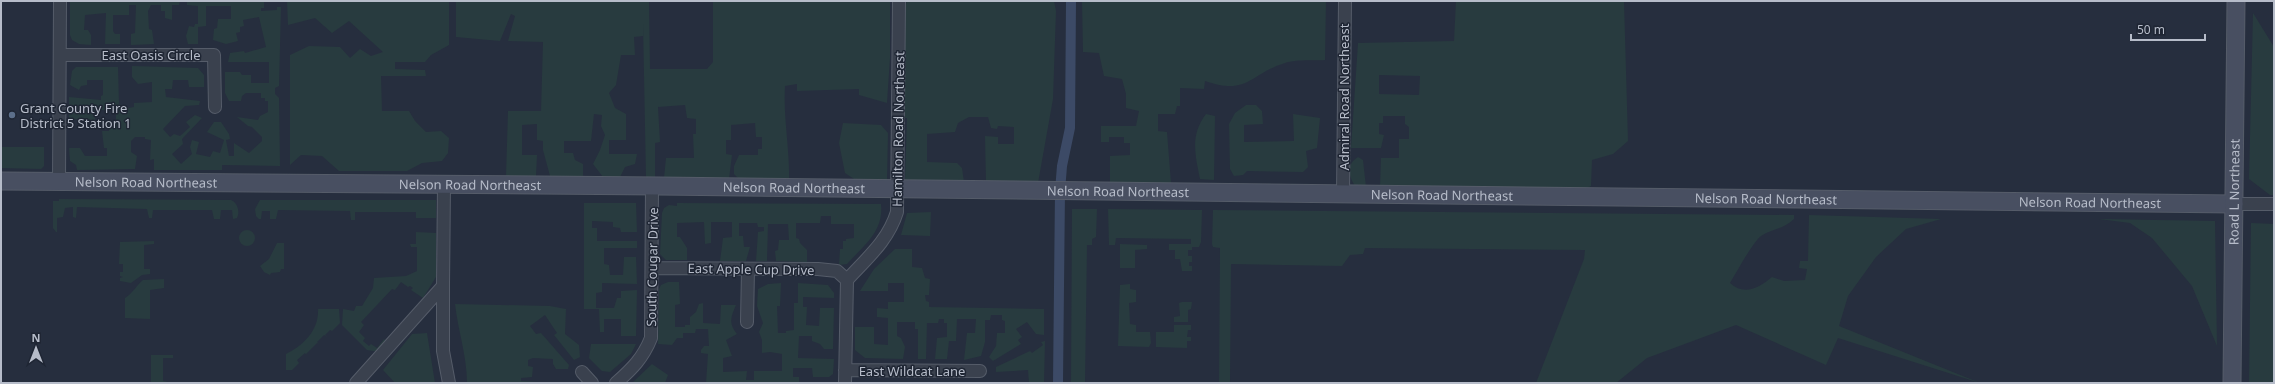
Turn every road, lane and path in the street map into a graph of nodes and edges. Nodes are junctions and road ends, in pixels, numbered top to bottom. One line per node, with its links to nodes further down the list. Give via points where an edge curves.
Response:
1 (60, 1): 5 (street)
2 (899, 1): 11 (street, Hamilton Road Northeast)
3 (1345, 1): 12 (street, Admiral Road Northeast)
4 (2236, 1): 13 (street, Road L Northeast)
5 (60, 55): 6 (street, East Oasis Circle, via 214,55); 8 (street)
6 (215, 107)
7 (1, 181): 8 (street, Nelson Road Northeast)
8 (59, 182): 9 (street, Nelson Road Northeast)
9 (444, 184): 10 (street, Nelson Road Northeast); 18 (street)
10 (652, 186): 11 (street, Nelson Road Northeast); 15 (street, South Cougar Drive)
11 (899, 189): 12 (street, Nelson Road Northeast); 17 (street, Hamilton Road Northeast, via 897,212 892,228 882,244)
12 (1343, 194): 13 (street, Nelson Road Northeast)
13 (2234, 204): 14 (street); 28 (street, Road L Northeast)
14 (2274, 204)
15 (652, 268): 16 (street, East Apple Cup Drive); 26 (street, South Cougar Drive, via 651,338 636,366)
16 (748, 269): 17 (street, East Apple Cup Drive, via 837,271); 19 (street)
17 (847, 280): 20 (street)
18 (443, 286): 23 (street); 24 (street, via 443,350)
19 (747, 322)
20 (845, 370): 21 (street, East Wildcat Lane); 27 (street)
21 (980, 371)
22 (582, 372): 25 (street)
23 (356, 383)
24 (448, 383)
25 (592, 383)
26 (616, 383)
27 (845, 383)
28 (2232, 383)

